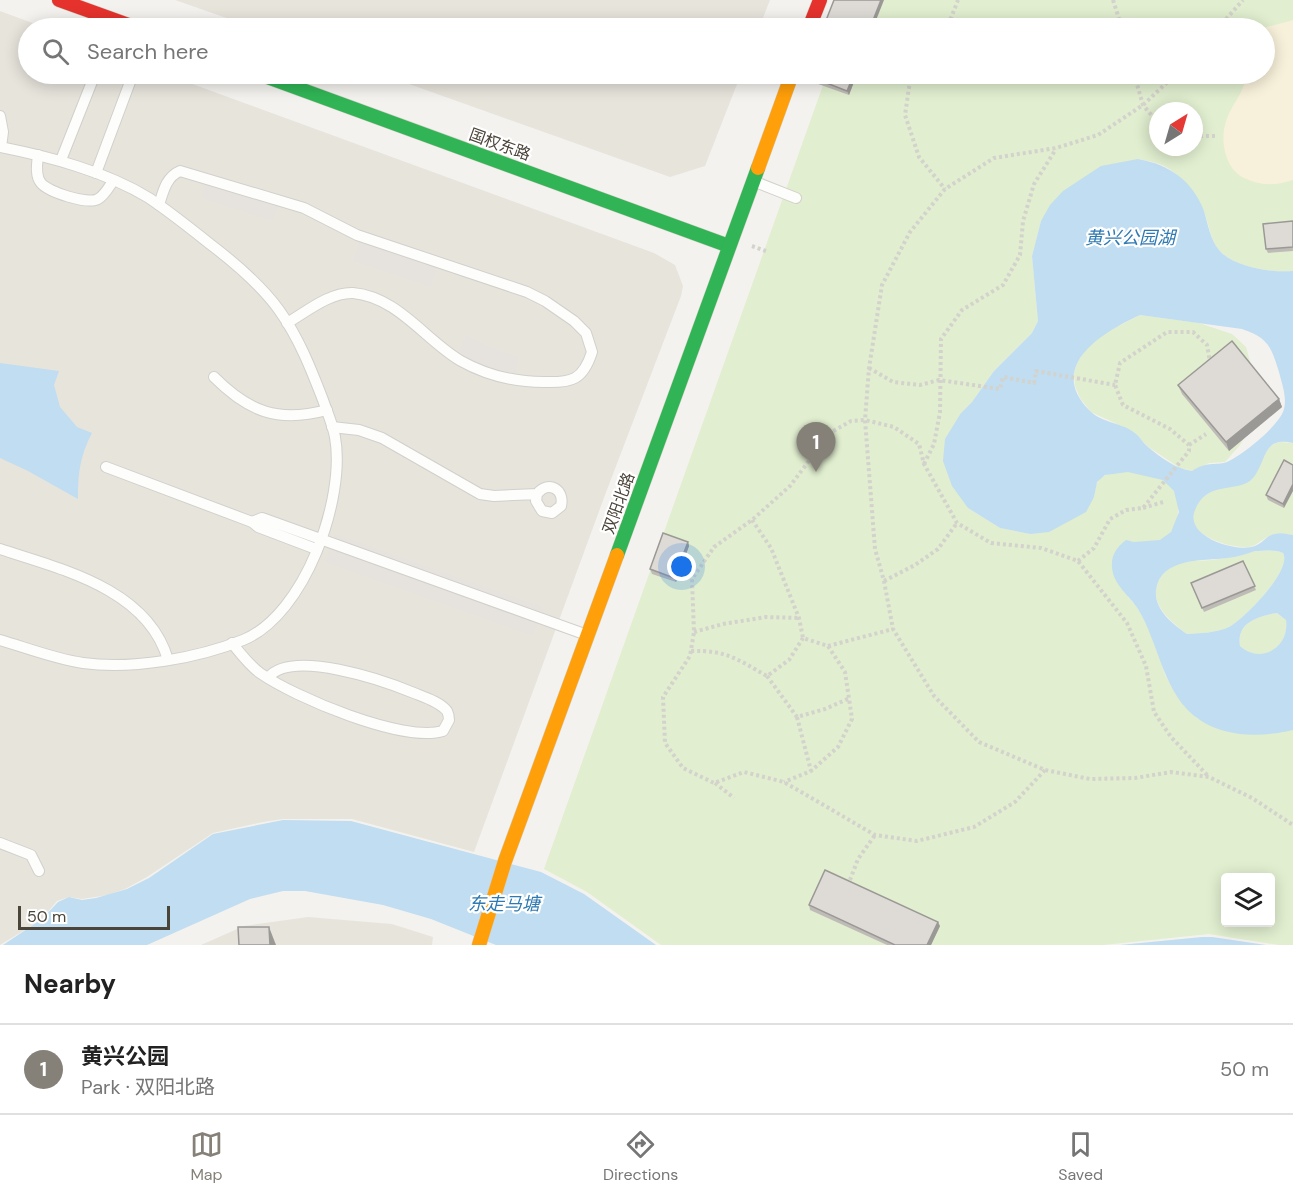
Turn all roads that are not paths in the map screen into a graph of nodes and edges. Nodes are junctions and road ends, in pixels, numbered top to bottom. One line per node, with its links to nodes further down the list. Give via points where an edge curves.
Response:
1 (59, 0): 3 (street)
2 (820, 0): 4 (street)
3 (99, 18)
4 (813, 18)
5 (91, 84): 12 (lane)
6 (129, 84): 13 (lane)
7 (286, 84): 18 (street, 国权东路)
8 (788, 84): 15 (street, 双阳北路)
9 (0, 116): 10 (lane)
10 (0, 147): 11 (lane)
11 (38, 155): 12 (lane); 14 (lane, via 41,183 82,201 100,199)
12 (61, 160): 13 (lane)
13 (96, 173): 14 (lane)
14 (113, 181): 17 (lane)
15 (752, 181): 16 (lane); 18 (street, 双阳北路)
16 (796, 198)
17 (159, 206): 19 (lane, via 251,278); 19 (lane, via 168,180 180,171 304,208 357,236 527,292 586,333 592,352 582,374 573,380 522,382 459,360 401,314 370,297 331,297)
18 (729, 246): 29 (street, 双阳北路)
19 (287, 323): 21 (lane, via 312,370)
20 (214, 377): 21 (lane, via 248,406 265,412 306,416)
21 (327, 410): 22 (lane)
22 (332, 427): 24 (lane, via 382,438 480,494); 26 (lane, via 336,476)
23 (106, 467): 25 (lane)
24 (537, 494)
25 (252, 522): 26 (lane, via 262,518); 28 (lane)
26 (320, 538): 28 (lane); 29 (lane)
27 (0, 549): 32 (lane, via 73,574 113,593 151,627)
28 (316, 549): 31 (lane, via 301,582 274,619)
29 (588, 635): 36 (street, 双阳北路, via 505,861)
30 (0, 640): 32 (lane, via 84,663)
31 (232, 643): 32 (lane); 33 (lane, via 247,662)
32 (168, 660)
33 (268, 678): 33 (lane, via 320,706 387,727 433,734 442,731 450,720 448,712 429,699 345,670 308,666 277,669)
34 (0, 843): 35 (lane, via 31,855)
35 (39, 871)
36 (480, 942)

